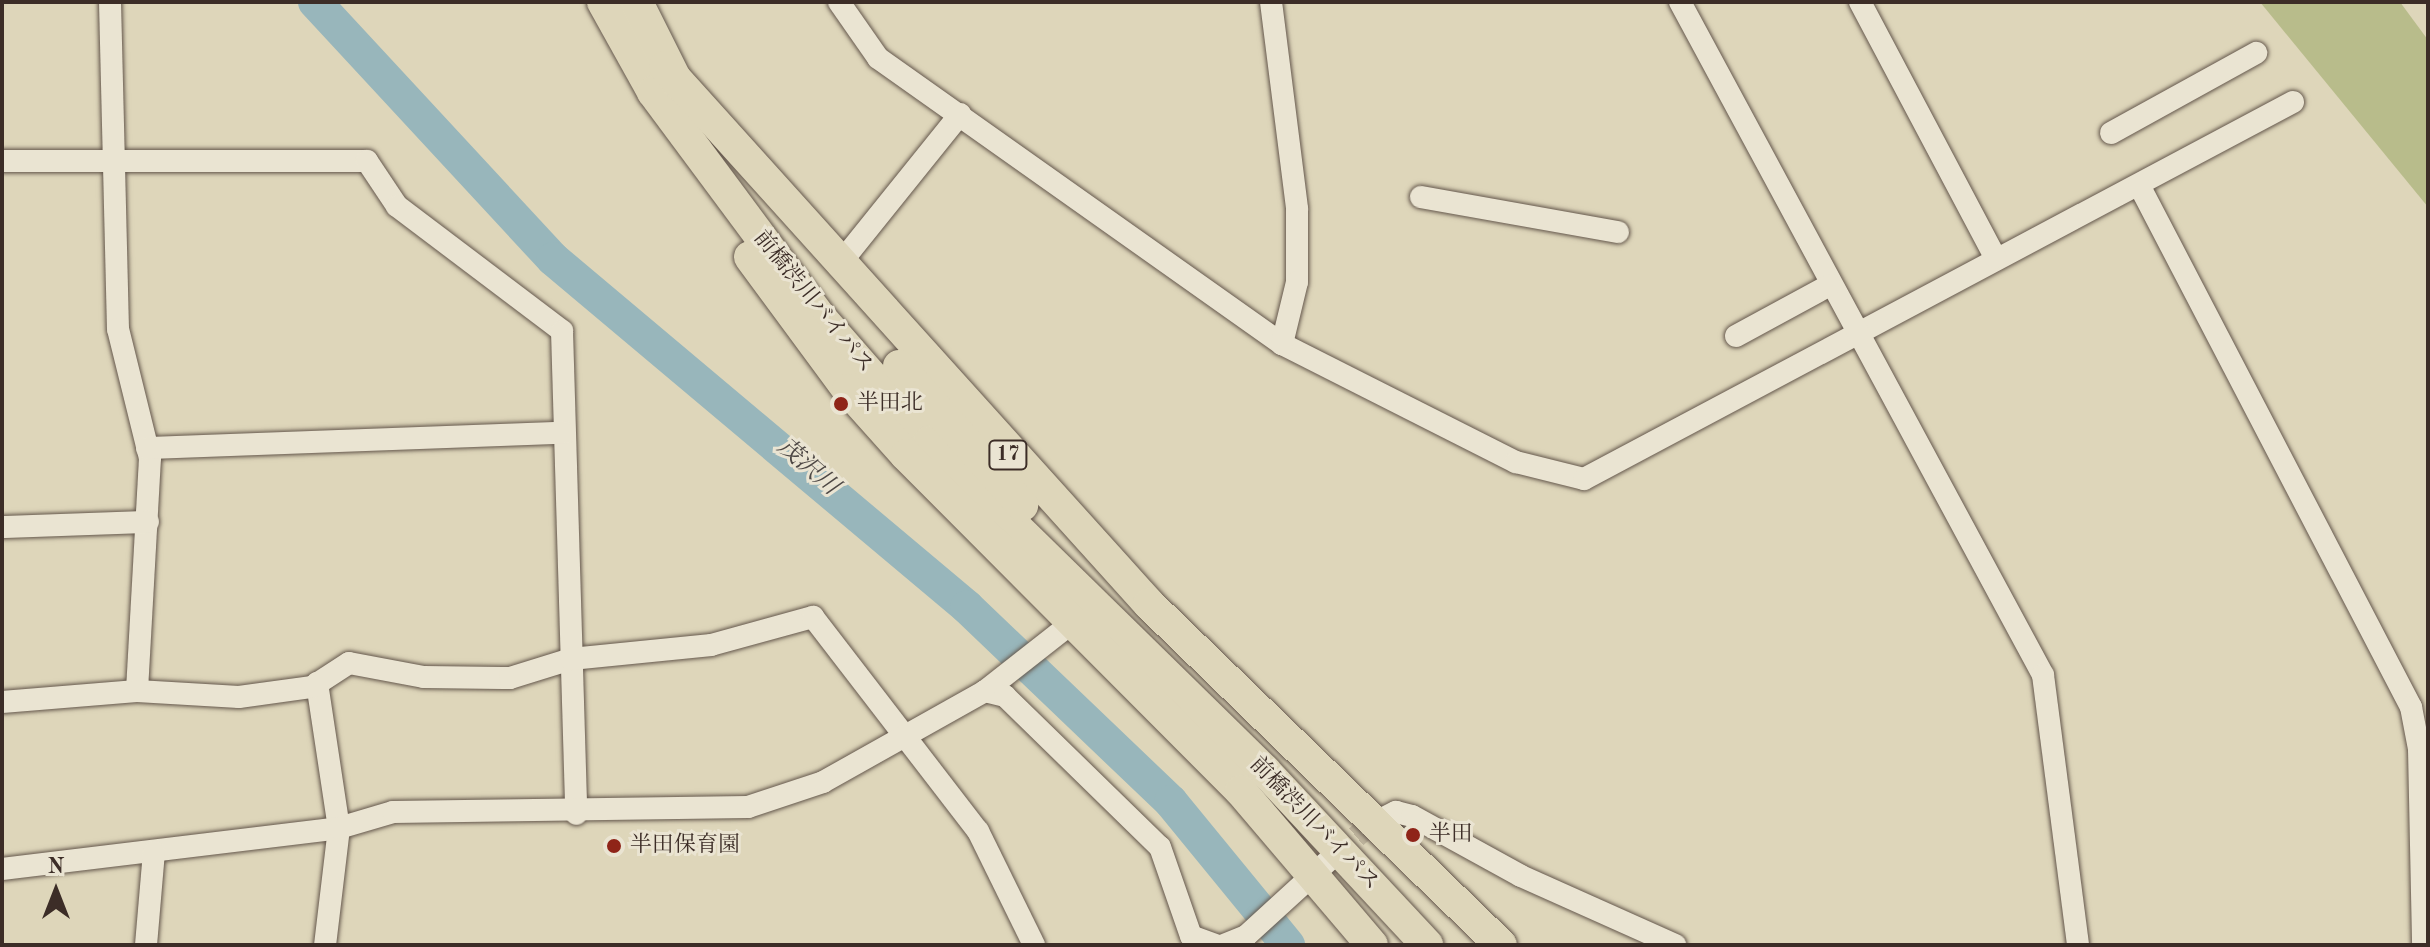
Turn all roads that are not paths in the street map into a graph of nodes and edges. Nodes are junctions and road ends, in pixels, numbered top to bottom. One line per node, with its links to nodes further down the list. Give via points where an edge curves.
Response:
1 (110, 2): 15 (street)
2 (592, 2): 9 (highway)
3 (603, 2): 9 (highway, 前橋渋川バイパス / 17)
4 (637, 2): 11 (highway, 前橋渋川バイパス / 17)
5 (839, 2): 13 (street, via 878,58)
6 (1271, 2): 25 (street, via 1297,209 1297,282)
7 (1680, 2): 22 (street)
8 (1860, 2): 20 (street)
9 (628, 51): 11 (highway, 前橋渋川バイパス / 17)
10 (2256, 53): 14 (street)
11 (659, 80): 21 (highway, 17); 30 (highway, 17, via 716,207 848,390); 49 (highway, 前橋渋川バイパス / 17, via 843,300 1198,706)
12 (2293, 102): 17 (street)
13 (960, 114): 21 (street); 25 (street)
14 (2111, 133)
15 (114, 157): 16 (street); 26 (street, via 367,161 397,206 562,331); 27 (street, via 118,329)
16 (2, 161)
17 (2139, 185): 20 (street); 53 (street, via 2411,707 2419,749)
18 (1421, 197): 19 (street)
19 (1618, 232)
20 (1995, 257): 23 (street)
21 (838, 266): 38 (highway, 17, via 1149,604)
22 (1830, 285): 23 (street); 24 (street)
23 (1858, 334): 25 (street, via 1584,479 1516,462); 52 (street, via 2043,675)
24 (1736, 336)
25 (1282, 344)
26 (564, 433): 27 (street); 31 (street)
27 (147, 448): 28 (street)
28 (148, 522): 29 (street); 33 (street)
29 (2, 527)
30 (1073, 622): 34 (street); 42 (highway, 17, via 1241,791)
31 (571, 659): 32 (street, via 510,678 424,677 349,663); 36 (street, via 711,645 813,617); 37 (street)
32 (317, 683): 33 (street, via 239,697); 39 (street)
33 (137, 691): 35 (street)
34 (985, 691): 36 (street); 46 (street, via 1005,696 1160,847 1191,936)
35 (2, 702)
36 (905, 732): 37 (street, via 823,782 748,807); 43 (street, via 978,831)
37 (576, 814): 39 (street, via 393,812)
38 (1372, 823): 50 (highway, 17); 51 (street, via 1396,812 1412,816 1521,876)
39 (339, 828): 40 (street); 45 (street)
40 (154, 852): 41 (street); 44 (street)
41 (2, 869)
42 (1312, 876): 47 (street, via 1246,936); 48 (highway, 17)
43 (1028, 942)
44 (146, 945)
45 (325, 945)
46 (1216, 945)
47 (1224, 945)
48 (1372, 945)
49 (1427, 945)
50 (1501, 945)
51 (1675, 945)
52 (2078, 945)
53 (2423, 945)

